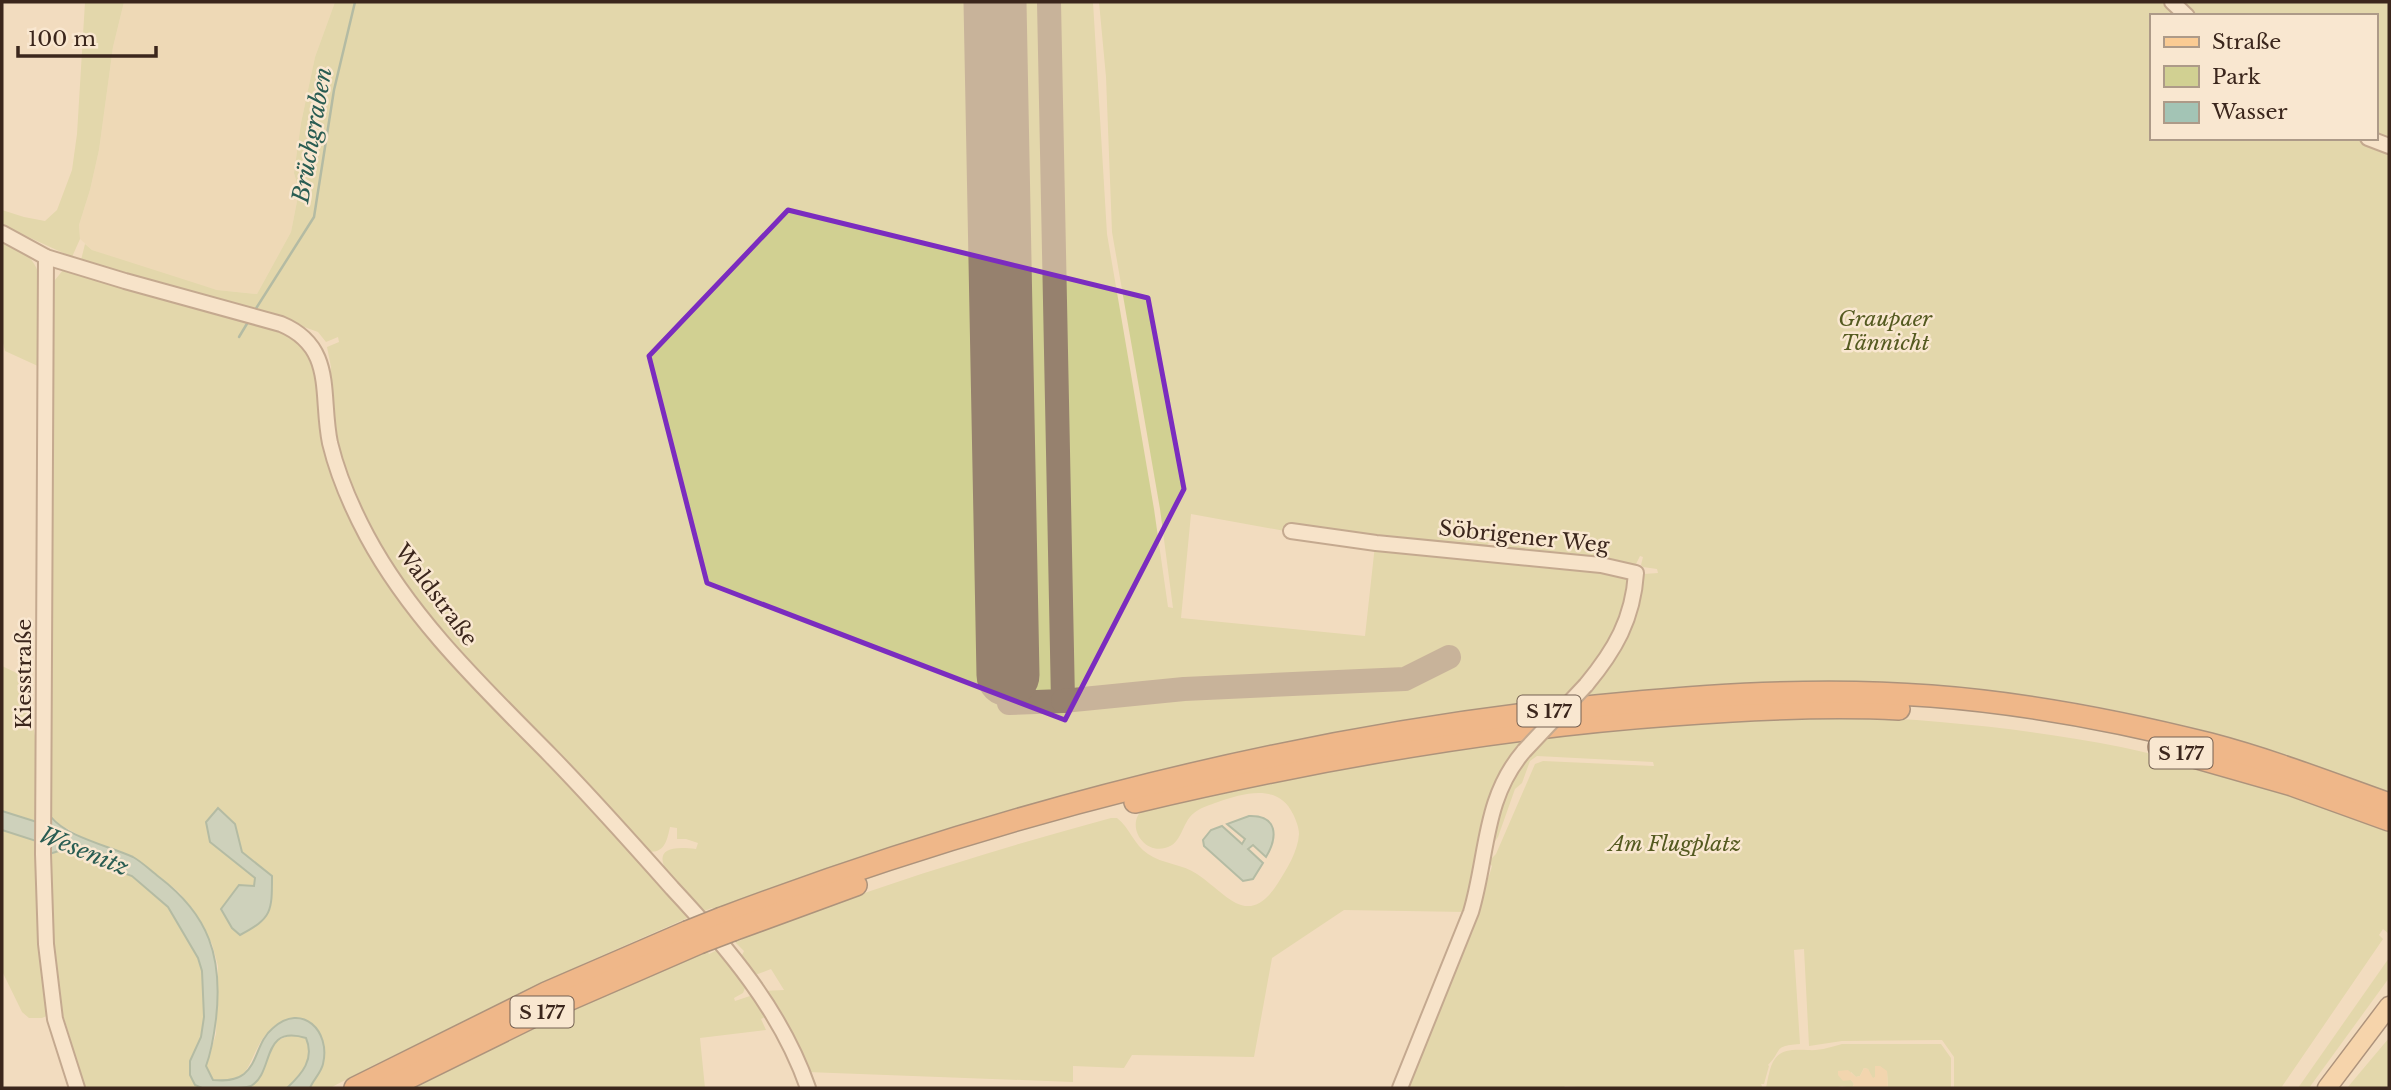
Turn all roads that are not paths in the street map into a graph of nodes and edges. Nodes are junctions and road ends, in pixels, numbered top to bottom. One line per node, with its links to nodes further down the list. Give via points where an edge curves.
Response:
1 (2172, 2): 2 (street)
2 (2185, 14)
3 (2, 233): 4 (street, Waldstraße)
4 (46, 257): 11 (street, Kiesstraße, via 46,944 55,1019); 13 (street, Waldstraße, via 252,315 292,329 309,341 322,369 328,429 339,473 389,573 470,673 739,962)
5 (1292, 531): 14 (street, Söbrigener Weg, bridge, via 1601,565 1636,573 1633,599 1615,647 1513,764 1496,799 1471,912)
6 (2389, 804): 8 (highway, S 177, via 2212,745 2008,705 1851,692 1713,696 1522,713 1360,738 1209,769 1054,807 934,843 806,886)
7 (2389, 820): 8 (highway, S 177, via 2209,760 2124,738 1986,715 1847,706 1711,712 1576,723 1405,746 1206,785 939,856)
8 (727, 924): 10 (highway, S 177, bridge)
9 (2389, 1006): 15 (main road)
10 (383, 1082): 12 (highway, S 177)
11 (77, 1088)
12 (355, 1088)
13 (808, 1088)
14 (1399, 1088)
15 (2327, 1088)

